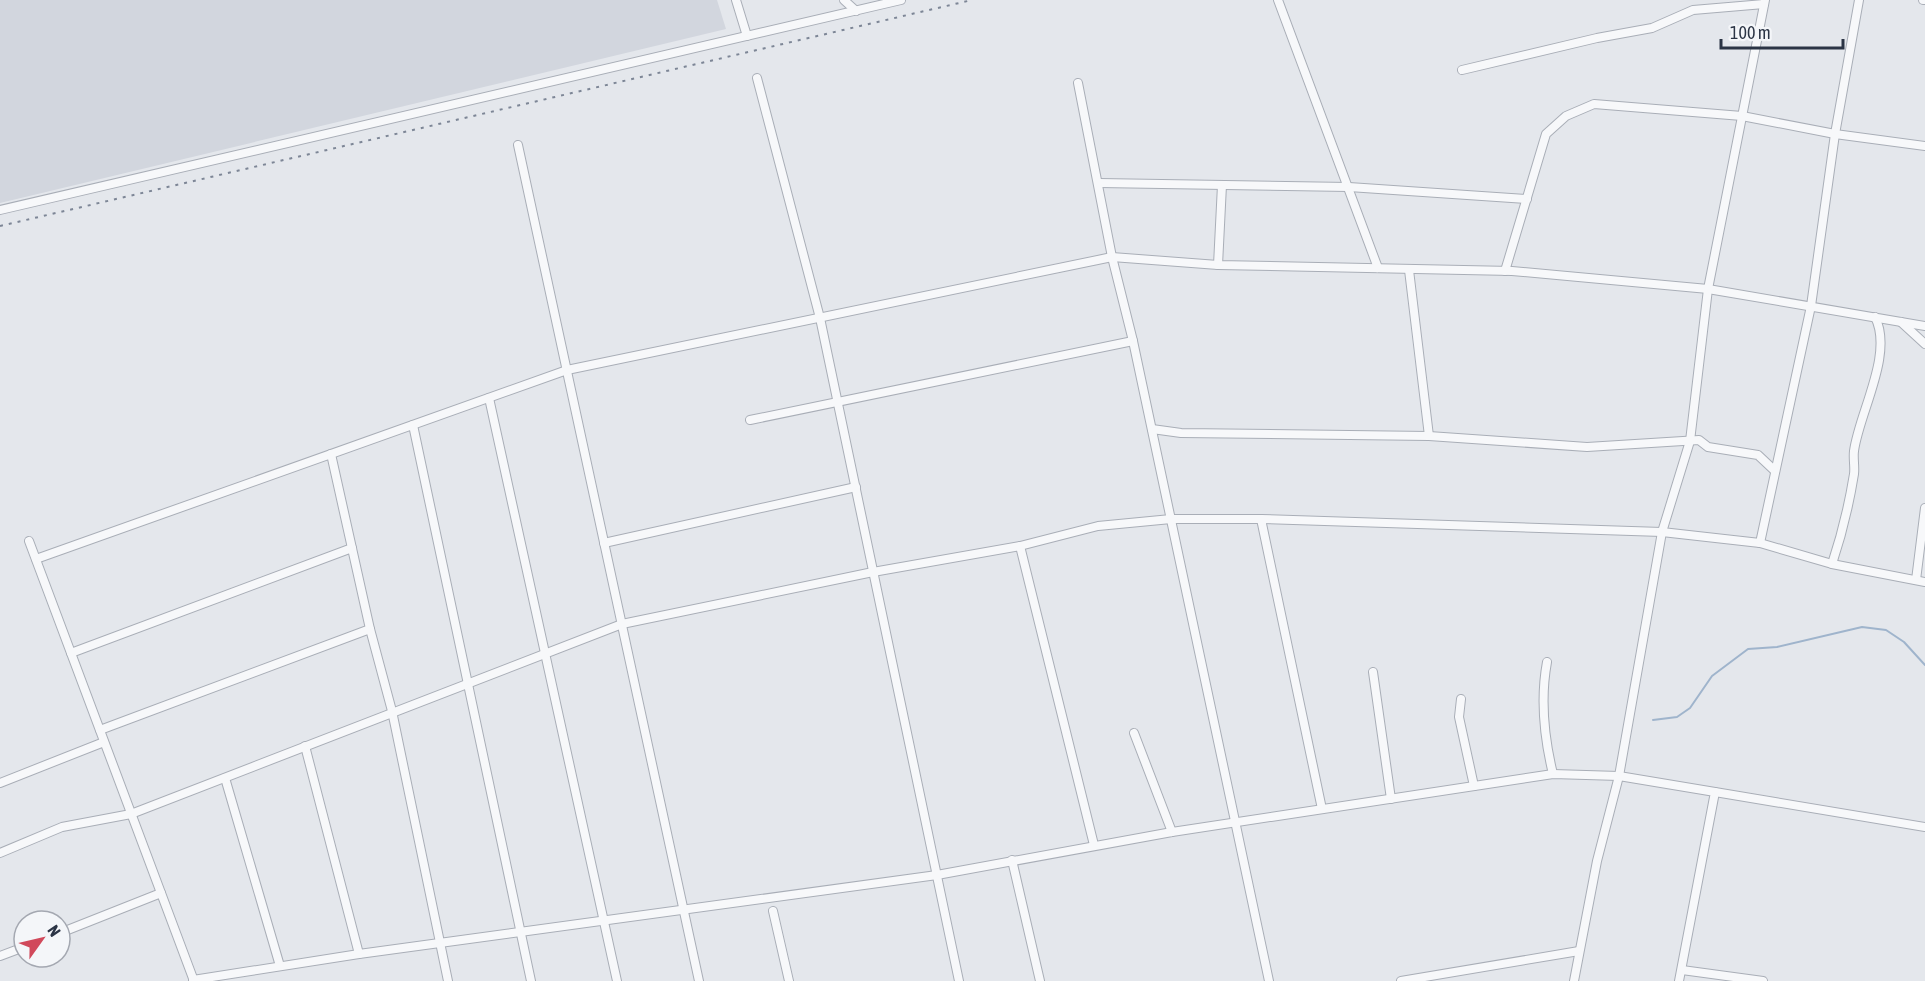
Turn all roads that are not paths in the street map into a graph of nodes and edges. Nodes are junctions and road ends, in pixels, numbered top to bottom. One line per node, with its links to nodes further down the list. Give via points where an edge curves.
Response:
1 (736, 0): 8 (street)
2 (844, 0): 7 (street)
3 (901, 0): 7 (street)
4 (1278, 0): 18 (street)
5 (1859, 0): 13 (street)
6 (1764, 2): 9 (street, via 1693,10 1652,28); 12 (street)
7 (856, 11): 8 (street)
8 (747, 36): 20 (street)
9 (1462, 69)
10 (757, 78): 29 (street)
11 (1078, 83): 16 (street)
12 (1742, 116): 13 (street); 19 (street, via 1594,104 1566,116 1546,134); 26 (street)
13 (1835, 134): 15 (street); 27 (street)
14 (518, 145): 34 (street)
15 (1925, 146)
16 (1099, 183): 17 (street); 21 (street)
17 (1222, 185): 18 (street); 22 (street)
18 (1348, 187): 19 (street); 23 (street)
19 (1527, 199): 25 (street)
20 (0, 210)
21 (1112, 257): 22 (street); 29 (street); 32 (street)
22 (1218, 265): 23 (street)
23 (1378, 268): 24 (street)
24 (1409, 270): 25 (street); 40 (street)
25 (1505, 271): 26 (street)
26 (1708, 289): 27 (street); 41 (street)
27 (1811, 306): 28 (street); 43 (street)
28 (1875, 317): 30 (street); 55 (street, via 1881,328 1881,346 1854,450 1846,520)
29 (820, 318): 34 (street); 36 (street)
30 (1901, 321): 31 (street); 33 (street)
31 (1925, 326)
32 (1133, 341): 36 (street); 39 (street)
33 (1925, 344)
34 (567, 370): 35 (street); 50 (street)
35 (489, 398): 38 (street); 61 (street)
36 (838, 402): 37 (street); 44 (street)
37 (750, 420)
38 (413, 425): 42 (street); 64 (street)
39 (1152, 429): 40 (street, via 1180,433); 46 (street)
40 (1429, 436): 41 (street, via 1587,447)
41 (1690, 441): 43 (street, via 1699,440 1708,447 1734,453 1752,453); 48 (street)
42 (331, 454): 53 (street); 54 (street)
43 (1775, 471): 51 (street)
44 (856, 487): 50 (street); 56 (street)
45 (1925, 508): 57 (street)
46 (1171, 519): 47 (street); 52 (street, via 1098,526); 80 (street)
47 (1261, 519): 48 (street); 78 (street)
48 (1662, 532): 51 (street); 72 (street)
49 (29, 542): 54 (street)
50 (604, 543): 58 (street)
51 (1760, 543): 55 (street)
52 (1020, 546): 56 (street); 83 (street)
53 (352, 548): 59 (street); 60 (street)
54 (36, 559): 60 (street)
55 (1832, 564): 57 (street)
56 (873, 572): 58 (street); 86 (street)
57 (1920, 581)
58 (622, 624): 61 (street); 88 (street)
59 (370, 629): 66 (street); 67 (street)
60 (71, 652): 67 (street)
61 (545, 655): 64 (street); 90 (street)
62 (1547, 662): 71 (street, via 1544,739)
63 (1373, 672): 77 (street)
64 (468, 685): 66 (street); 92 (street)
65 (1461, 699): 75 (street, via 1459,717)
66 (392, 711): 70 (street); 93 (street)
67 (100, 730): 69 (street)
68 (1134, 733): 82 (street)
69 (104, 742): 74 (street); 79 (street)
70 (305, 746): 73 (street); 95 (street)
71 (1553, 774): 72 (street); 75 (street)
72 (1619, 776): 76 (street); 94 (street)
73 (225, 778): 79 (street); 96 (street)
74 (0, 783)
75 (1474, 786): 77 (street)
76 (1715, 792): 81 (street); 97 (street)
77 (1391, 799): 78 (street)
78 (1322, 809): 80 (street)
79 (131, 814): 84 (street, via 62,827); 87 (street)
80 (1235, 822): 82 (street); 107 (street)
81 (1925, 826)
82 (1172, 832): 83 (street)
83 (1094, 845): 85 (street)
84 (0, 853)
85 (1012, 860): 86 (street); 106 (street)
86 (937, 875): 88 (street); 105 (street)
87 (161, 893): 91 (street); 99 (street)
88 (683, 908): 90 (street); 103 (street)
89 (772, 911): 104 (street)
90 (603, 920): 92 (street); 102 (street)
91 (72, 928)
92 (520, 932): 93 (street); 101 (street)
93 (439, 943): 95 (street); 100 (street)
94 (1580, 951): 108 (street); 109 (street)
95 (359, 954): 96 (street)
96 (280, 966): 99 (street)
97 (1682, 970): 98 (street); 110 (street)
98 (1727, 978): 111 (street)
99 (193, 980)
100 (448, 981)
101 (531, 981)
102 (616, 981)
103 (699, 981)
104 (789, 981)
105 (959, 981)
106 (1040, 981)
107 (1269, 981)
108 (1401, 981)
109 (1574, 981)
110 (1679, 981)
111 (1763, 981)

